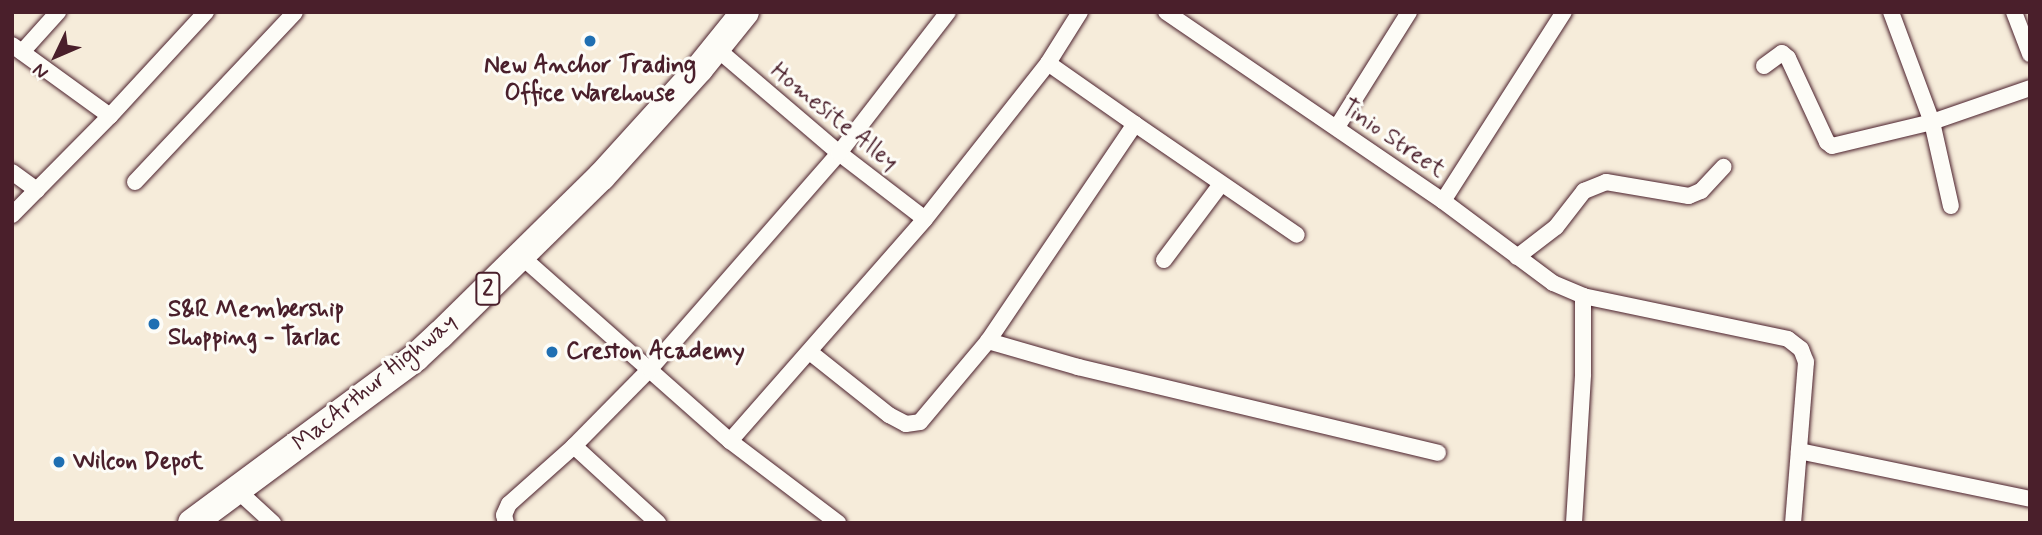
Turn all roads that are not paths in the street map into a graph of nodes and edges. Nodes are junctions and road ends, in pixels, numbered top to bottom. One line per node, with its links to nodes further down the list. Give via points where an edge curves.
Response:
1 (58, 12): 12 (street)
2 (206, 12): 18 (street)
3 (295, 12): 25 (street)
4 (745, 12): 13 (highway, MacArthur Highway / 2)
5 (948, 12): 22 (street)
6 (1080, 12): 15 (street)
7 (1166, 12): 21 (street, Tinio Street)
8 (1409, 12): 21 (street)
9 (1564, 12): 28 (street, Tinio Street)
10 (1891, 12): 19 (street)
11 (2014, 12): 14 (street)
12 (17, 48): 18 (street)
13 (716, 48): 22 (street, Homesite Alley); 33 (highway, MacArthur Highway / 2, via 617,160)
14 (2030, 54)
15 (1048, 63): 20 (street); 31 (street)
16 (1764, 66): 19 (street, via 1782,53 1788,58 1832,146)
17 (2030, 88): 19 (street)
18 (110, 116): 27 (street)
19 (1932, 122): 29 (street)
20 (1135, 124): 26 (street); 37 (street)
21 (1337, 127): 28 (street, Tinio Street)
22 (839, 153): 31 (street, Homesite Alley); 39 (street)
23 (1724, 167): 34 (street, via 1689,197 1606,182 1584,191 1556,227)
24 (12, 172): 27 (street)
25 (135, 182)
26 (1221, 184): 32 (street); 35 (street)
27 (37, 190): 30 (street)
28 (1443, 201): 34 (street)
29 (1951, 206)
30 (12, 215)
31 (925, 219): 38 (street)
32 (1297, 235)
33 (522, 257): 39 (street); 44 (highway, MacArthur Highway / 2, via 416,357)
34 (1517, 257): 36 (street, via 1553,284)
35 (1164, 260)
36 (1583, 296): 42 (street, via 1788,339 1801,349 1806,362); 51 (street)
37 (988, 341): 38 (street, via 920,422 906,424); 43 (street)
38 (811, 353): 40 (street)
39 (650, 369): 40 (street); 41 (street)
40 (730, 441): 50 (street)
41 (575, 446): 48 (street, via 509,505); 49 (street)
42 (1799, 451): 45 (street); 52 (street)
43 (1438, 453)
44 (237, 491): 46 (highway, MacArthur Highway / 2); 47 (street)
45 (2030, 499)
46 (192, 523)
47 (273, 523)
48 (506, 523)
49 (658, 523)
50 (838, 523)
51 (1574, 523)
52 (1793, 523)

